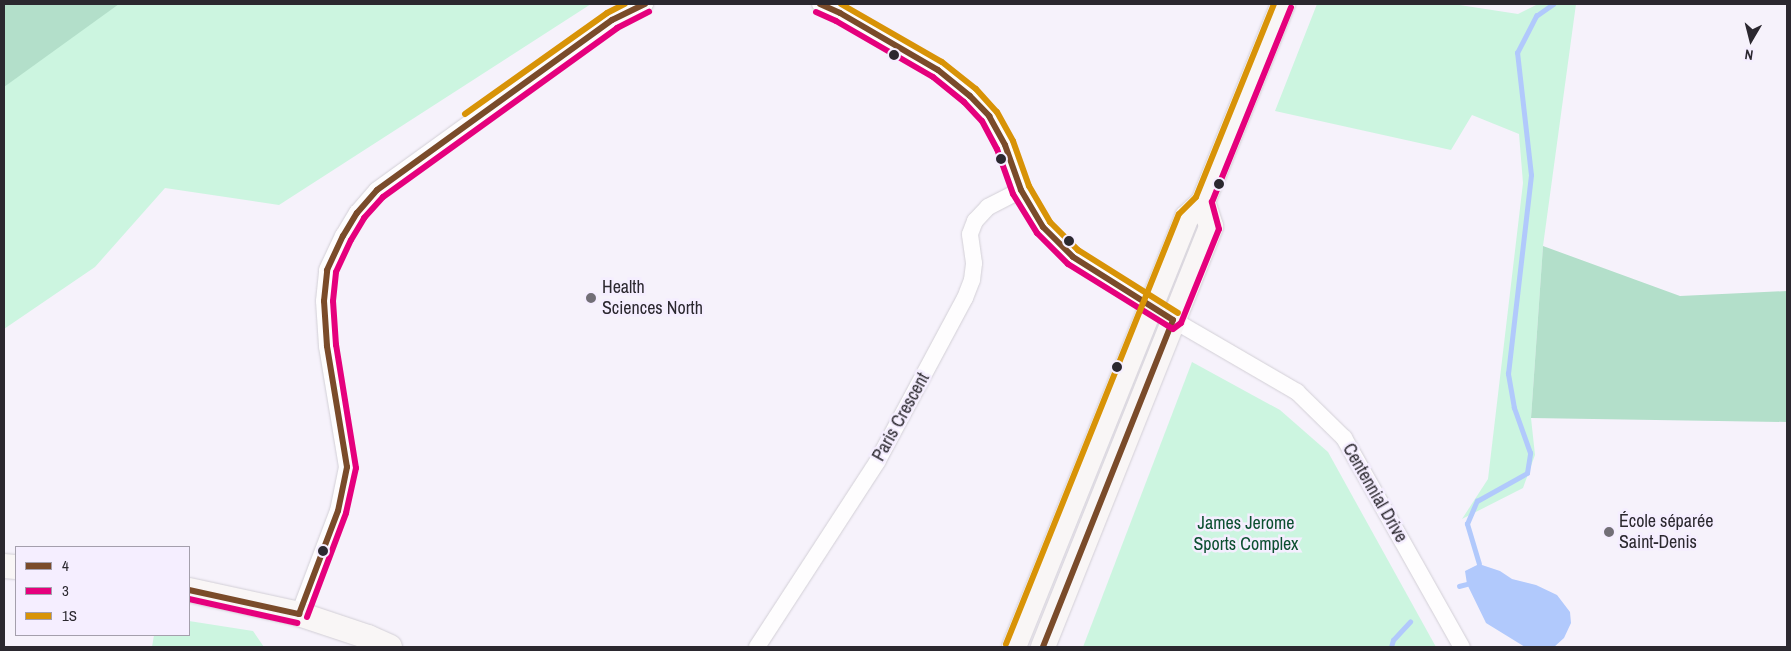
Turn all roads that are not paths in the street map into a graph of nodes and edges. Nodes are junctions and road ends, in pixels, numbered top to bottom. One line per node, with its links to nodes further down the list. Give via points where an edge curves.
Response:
1 (645, 4): 9 (street, via 612,20 377,190 343,236 327,270 324,301 332,378 347,467 338,511)
2 (820, 4): 4 (street, via 938,70 970,96 990,116 1005,145)
3 (1283, 4): 5 (main road)
4 (1021, 190): 6 (street, via 1043,226 1073,257); 11 (street, Paris Crescent, via 988,207 976,221 970,234 974,263 966,298 877,462)
5 (1203, 202): 6 (main road, via 1187,217); 7 (main road, via 1211,226)
6 (1151, 307): 7 (street, Centennial Drive); 12 (main road)
7 (1173, 320): 13 (main road); 14 (street, Centennial Drive, via 1297,392 1344,438)
8 (190, 590): 9 (main road)
9 (299, 614): 10 (main road)
10 (390, 647)
11 (757, 647)
12 (1014, 647)
13 (1043, 647)
14 (1462, 647)

